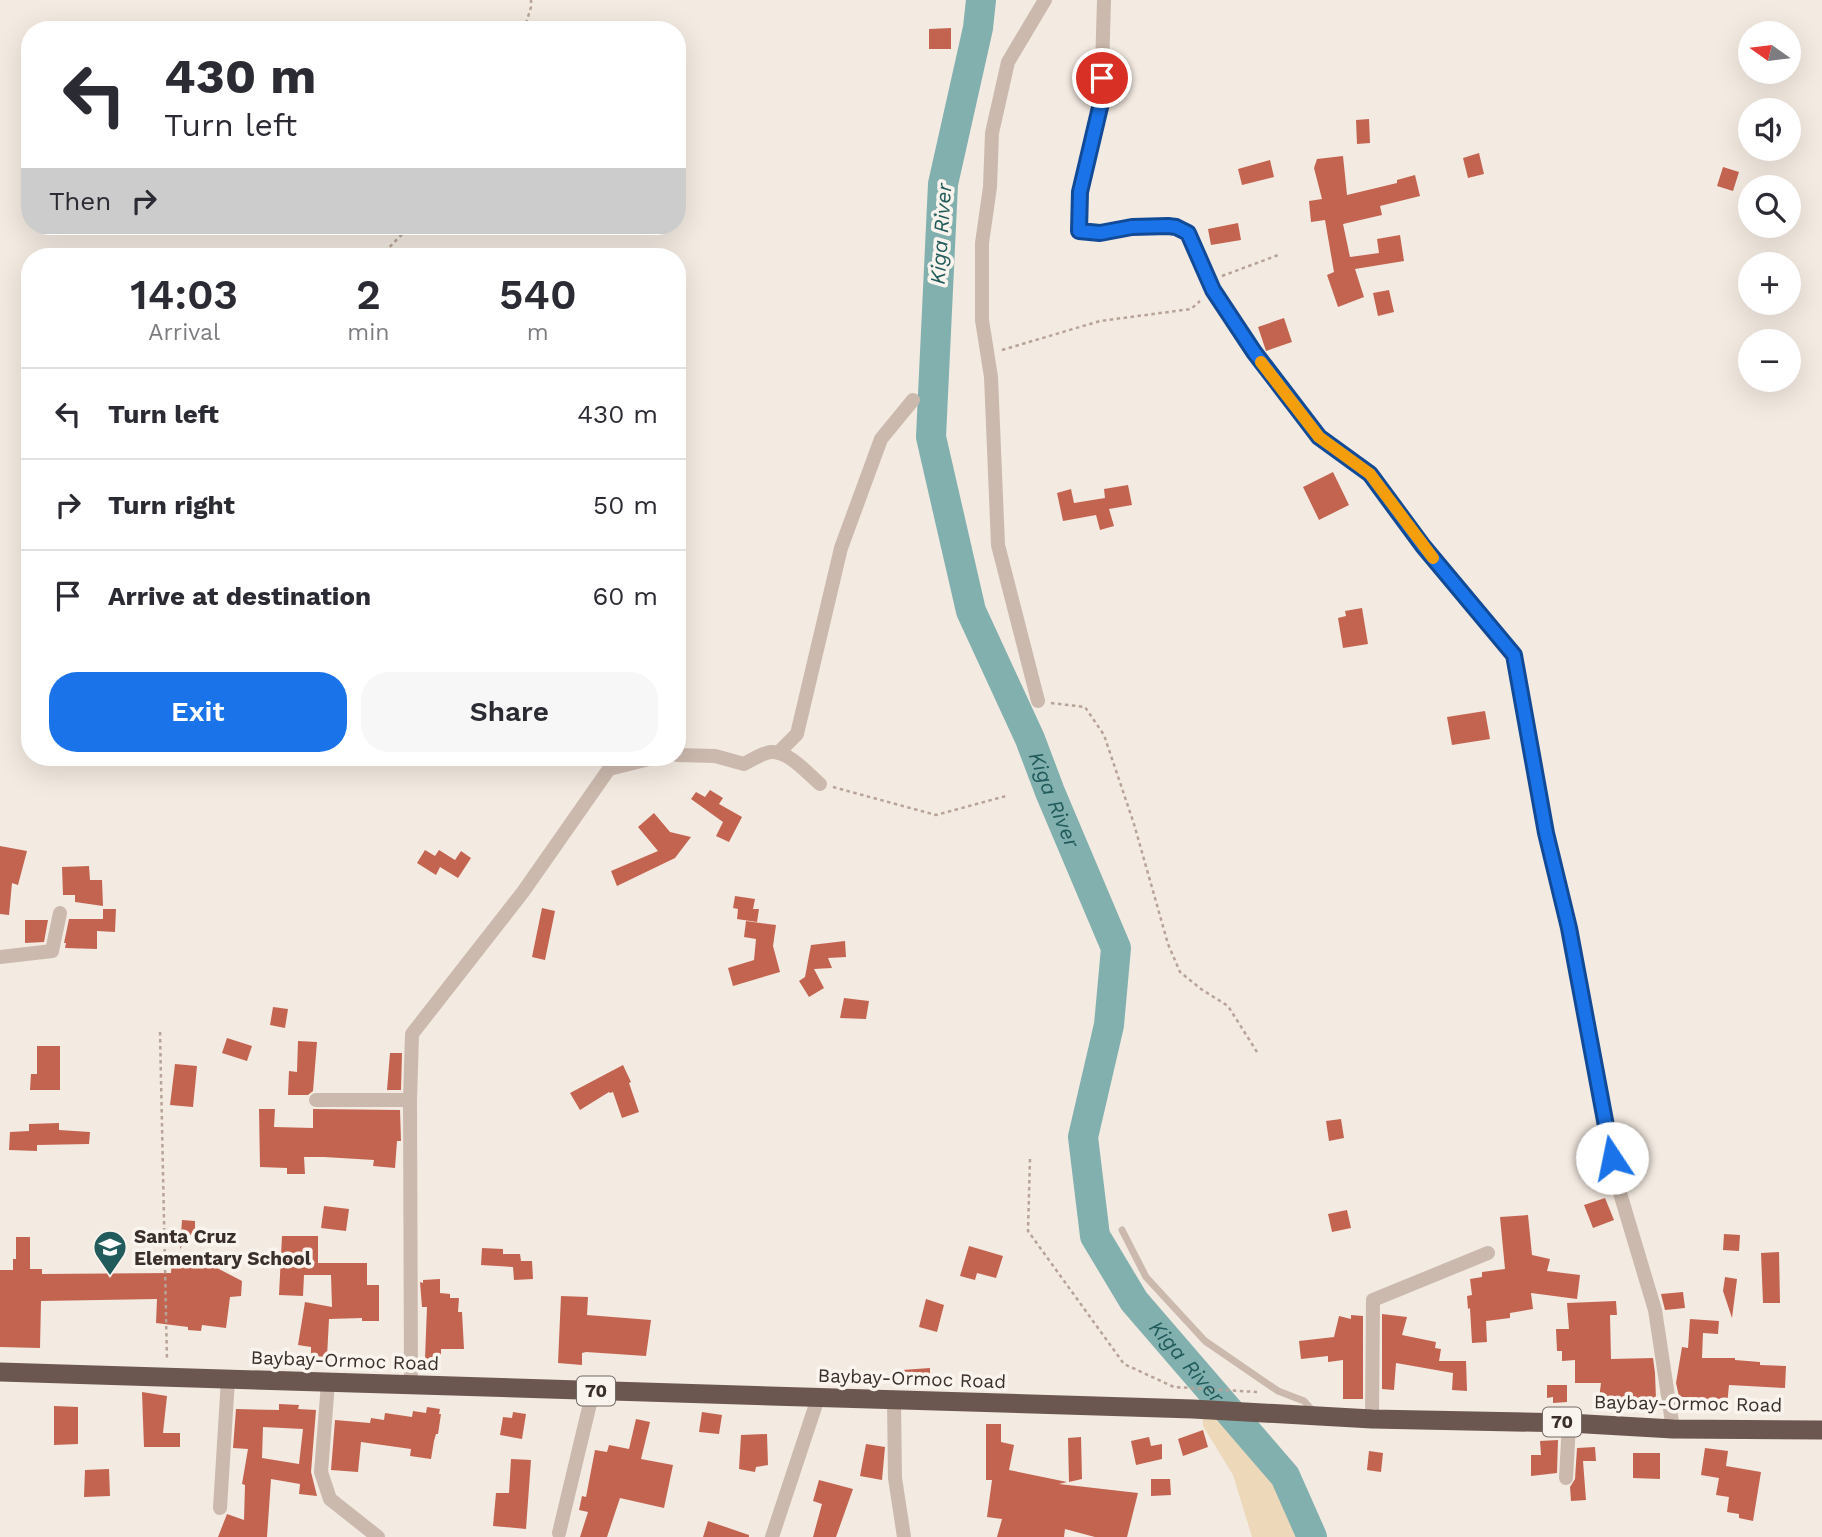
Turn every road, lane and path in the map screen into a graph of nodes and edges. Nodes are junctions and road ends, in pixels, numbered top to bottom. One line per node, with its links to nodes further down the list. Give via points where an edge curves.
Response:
1 (531, 0): 4 (path)
2 (1045, 0): 9 (street, via 1008,62 992,134 982,243 982,320)
3 (1104, 0): 8 (street, via 1101,103 1080,192 1079,231 1168,226 1182,230 1188,233)
4 (527, 21)
5 (401, 235): 6 (path)
6 (389, 248)
7 (1281, 254): 8 (path, via 1218,277)
8 (1213, 290): 9 (path, via 1191,309 1100,321); 38 (street, via 1319,437 1370,474 1514,655 1617,1183 1655,1310)
9 (988, 354): 11 (street, via 998,545)
10 (913, 400): 12 (street, via 881,439 841,548 797,734)
11 (1038, 701): 20 (path, via 1085,707 1104,735 1180,972 1228,1006)
12 (778, 753): 13 (street, via 768,752 744,764 715,756); 15 (street)
13 (686, 755)
14 (621, 766): 22 (street, via 609,769 523,892 412,1034)
15 (820, 783): 16 (path, via 936,815)
16 (1006, 796)
17 (60, 913): 18 (street, via 52,951)
18 (0, 957)
19 (160, 1032): 27 (path)
20 (1257, 1052)
21 (316, 1100): 22 (street)
22 (410, 1100): 30 (street)
23 (1030, 1159): 32 (path, via 1028,1231 1124,1364 1174,1387)
24 (1122, 1230): 35 (lane, via 1146,1277 1205,1341 1278,1391 1304,1401)
25 (1488, 1253): 36 (street, via 1373,1300)
26 (0, 1372): 27 (highway, Baybay-Ormoc Road / 70)
27 (167, 1377): 28 (highway, Baybay-Ormoc Road / 70)
28 (228, 1379): 29 (highway, Baybay-Ormoc Road / 70); 41 (street)
29 (328, 1383): 30 (highway, Baybay-Ormoc Road / 70); 43 (street, via 321,1472 330,1499)
30 (411, 1385): 31 (highway, Baybay-Ormoc Road / 70)
31 (593, 1391): 33 (highway, Baybay-Ormoc Road / 70); 42 (street)
32 (1257, 1392)
33 (818, 1398): 34 (highway, Baybay-Ormoc Road / 70); 44 (street)
34 (894, 1400): 35 (highway, Baybay-Ormoc Road / 70); 45 (street, via 895,1478)
35 (1309, 1414): 36 (highway, Baybay-Ormoc Road / 70)
36 (1373, 1419): 37 (highway, Baybay-Ormoc Road / 70)
37 (1569, 1423): 38 (highway, Baybay-Ormoc Road / 70); 40 (street)
38 (1673, 1429): 39 (highway, Baybay-Ormoc Road / 70)
39 (1822, 1430)
40 (1566, 1478)
41 (220, 1508)
42 (559, 1533)
43 (378, 1537)
44 (772, 1537)
45 (904, 1537)

